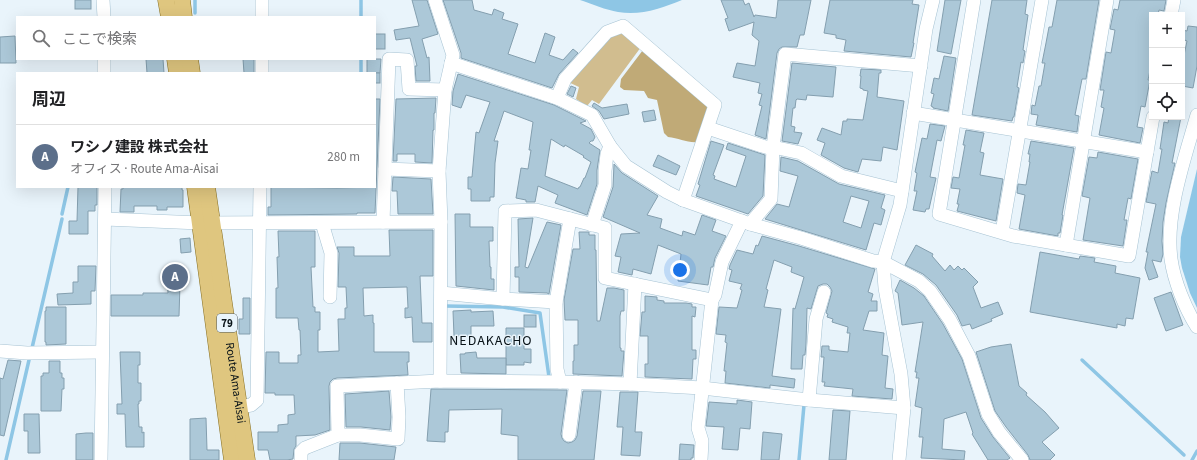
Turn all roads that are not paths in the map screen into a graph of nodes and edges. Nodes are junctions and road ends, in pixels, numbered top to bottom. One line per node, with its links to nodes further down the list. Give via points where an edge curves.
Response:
1 (103, 0): 12 (street)
2 (166, 0): 13 (main road)
3 (182, 0): 14 (main road)
4 (262, 0): 15 (street)
5 (435, 0): 20 (street, via 453,56)
6 (933, 0): 21 (street)
7 (974, 0): 30 (street)
8 (1042, 0): 33 (street)
9 (1107, 0): 34 (street)
10 (1174, 0): 11 (street)
11 (1172, 12)
12 (104, 16)
13 (169, 16)
14 (184, 16)
15 (262, 16)
16 (104, 60): 22 (street)
17 (175, 60): 23 (main road)
18 (190, 60): 24 (main road)
19 (262, 60): 25 (street)
20 (451, 63): 26 (street); 27 (street)
21 (920, 66): 28 (street); 36 (street, via 786,54)
22 (104, 72)
23 (177, 72)
24 (192, 72)
25 (262, 72)
26 (445, 90): 38 (street, via 409,89 408,60 389,59); 39 (street)
27 (557, 98): 32 (street, via 565,79 607,32 623,26 715,105); 35 (street, via 592,115)
28 (913, 112): 30 (street); 44 (street)
29 (1197, 114): 65 (street, via 1176,193 1170,238 1171,260 1179,289)
30 (954, 119): 33 (street); 55 (street, via 939,214)
31 (1152, 120): 37 (street)
32 (708, 128): 36 (street); 45 (street)
33 (1019, 130): 34 (street); 55 (street)
34 (1083, 141): 37 (street); 56 (street)
35 (610, 146): 45 (street, via 626,166); 54 (street, via 605,185)
36 (773, 148): 44 (street, via 801,153 841,176); 53 (street, via 771,199)
37 (1147, 152): 56 (street, via 1129,256)
38 (385, 169): 39 (street); 48 (street)
39 (439, 171): 49 (street)
40 (105, 188): 46 (street)
41 (195, 188): 50 (main road, Route Ama-Aisai / 79)
42 (207, 188): 50 (main road, Route Ama-Aisai / 79)
43 (260, 188): 51 (street)
44 (902, 191): 57 (street)
45 (683, 200): 53 (street)
46 (105, 219): 50 (street); 67 (street)
47 (570, 219): 54 (street); 62 (street, via 536,210 505,212); 64 (street)
48 (383, 222): 49 (street); 52 (street)
49 (441, 222): 60 (street)
50 (206, 223): 51 (street); 75 (main road, Route Ama-Aisai / 79); 81 (main road, Route Ama-Aisai / 79)
51 (259, 223): 52 (street); 75 (street, via 257,400 251,405)
52 (322, 223): 61 (street, via 331,254)
53 (746, 223): 57 (street); 63 (street, via 722,262)
54 (592, 225): 58 (street, via 605,228 605,278)
55 (1002, 232): 56 (street)
56 (1066, 245)
57 (883, 262): 76 (street); 79 (street, via 918,281 930,291 950,320 969,356 988,414)
58 (635, 284): 63 (street); 72 (street)
59 (824, 292): 74 (street, via 816,319)
60 (441, 293): 62 (street); 68 (street)
61 (330, 297)
62 (503, 300): 64 (street)
63 (712, 300): 73 (street)
64 (556, 302): 69 (street, via 557,369)
65 (1197, 327)
66 (0, 351): 67 (street)
67 (102, 352): 80 (street)
68 (440, 381): 69 (street); 71 (street)
69 (560, 382): 70 (street)
70 (576, 382): 72 (street); 78 (street)
71 (397, 383): 77 (street, via 337,386); 77 (street, via 398,439)
72 (630, 384): 73 (street)
73 (702, 388): 74 (street); 84 (street, via 698,428 702,441)
74 (809, 400): 76 (street)
75 (240, 407): 82 (main road, Route Ama-Aisai / 79)
76 (904, 408): 85 (street)
77 (338, 435): 83 (street, via 305,448 301,452)
78 (569, 435)
79 (1021, 459)
80 (101, 460)
81 (232, 460)
82 (247, 460)
83 (300, 460)
84 (701, 460)
85 (900, 460)

